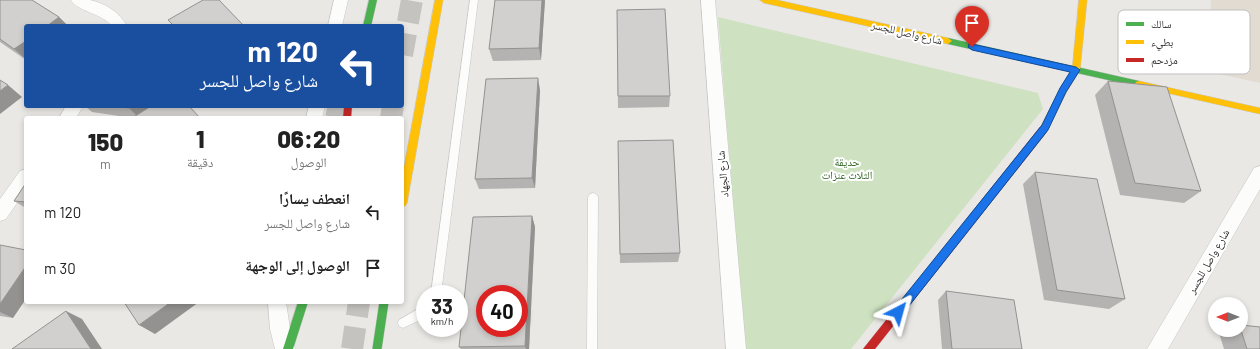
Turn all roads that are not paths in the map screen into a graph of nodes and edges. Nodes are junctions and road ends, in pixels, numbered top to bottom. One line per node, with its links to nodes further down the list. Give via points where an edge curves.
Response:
1 (78, 0): 9 (street, via 112,16)
2 (342, 0): 10 (street)
3 (373, 0): 11 (main road)
4 (438, 0): 16 (main road)
5 (474, 0): 19 (lane)
6 (708, 0): 31 (street, شارع الجهاد)
7 (764, 0): 12 (main road, شارع واصل للجسر)
8 (1083, 0): 12 (main road)
9 (120, 24)
10 (336, 24)
11 (367, 24)
12 (1076, 70): 13 (main road, شارع واصل للجسر); 32 (main road, via 1045,128)
13 (1260, 111)
14 (1260, 174): 33 (street, شارع واصل للجسر)
15 (24, 179): 18 (street)
16 (404, 192)
17 (592, 197): 30 (lane)
18 (0, 213)
19 (437, 285)
20 (277, 304): 27 (street)
21 (302, 304): 28 (main road)
22 (312, 304): 24 (main road)
23 (384, 304): 29 (main road, bridge)
24 (309, 315)
25 (416, 317): 26 (lane)
26 (403, 323)
27 (285, 349)
28 (288, 349)
29 (377, 349)
30 (592, 349)
31 (736, 349)
32 (868, 349)
33 (1157, 349)

